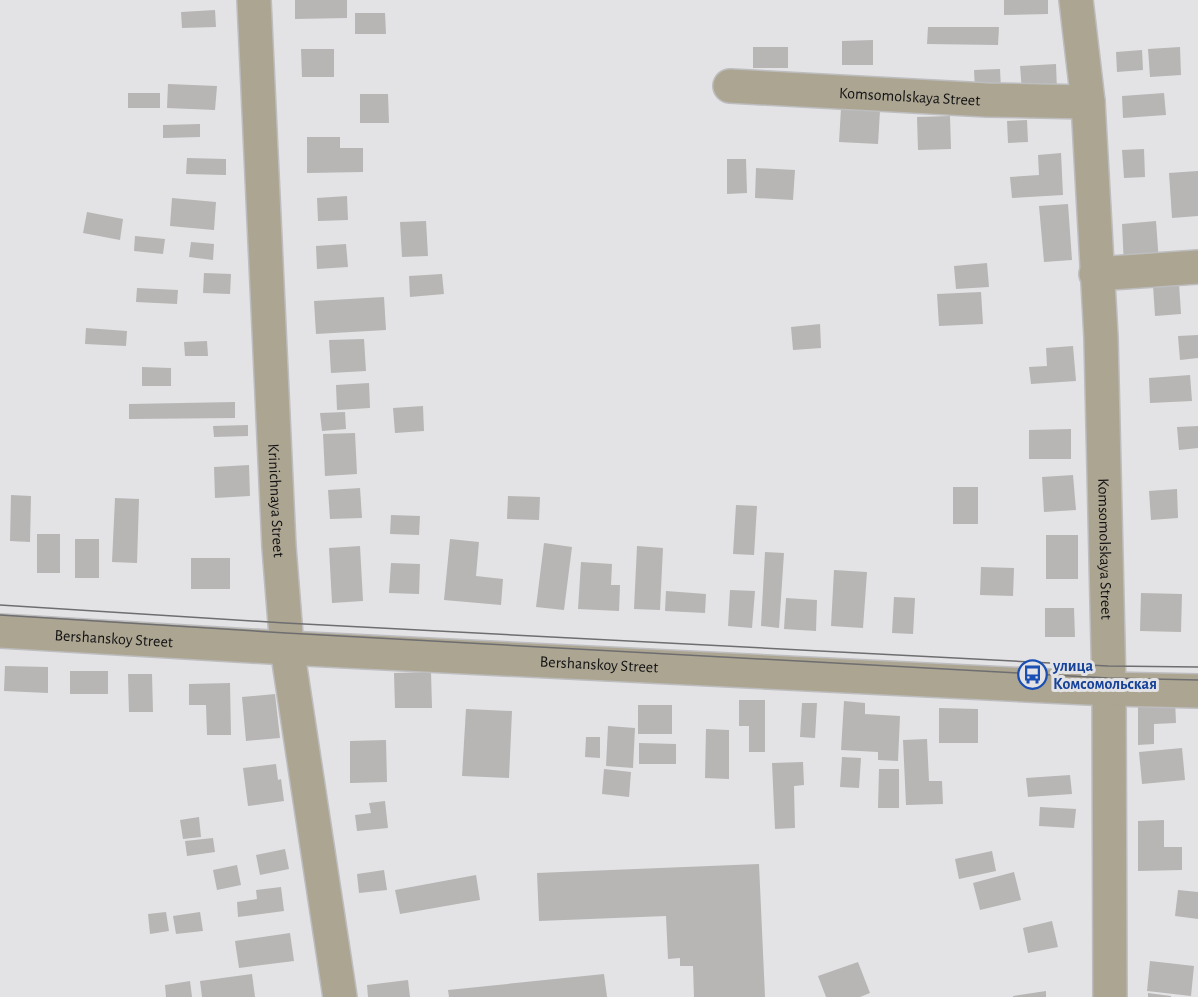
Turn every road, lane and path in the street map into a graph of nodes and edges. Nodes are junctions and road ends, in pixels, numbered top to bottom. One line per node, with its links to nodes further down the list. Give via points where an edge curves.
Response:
1 (254, 0): 8 (street, Krinichnaya Street)
2 (1076, 0): 4 (street, Komsomolskaya Street)
3 (730, 86): 4 (street, Komsomolskaya Street)
4 (1088, 102): 6 (street, Komsomolskaya Street)
5 (1198, 267): 6 (street)
6 (1096, 274): 9 (street, Komsomolskaya Street, via 1101,337)
7 (0, 630): 8 (street, Bershanskoy Street)
8 (287, 648): 9 (street, Bershanskoy Street); 11 (street, Krinichnaya Street)
9 (1109, 690): 10 (street, Bershanskoy Street); 12 (street, Komsomolskaya Street)
10 (1198, 691)
11 (340, 997)
12 (1110, 997)

